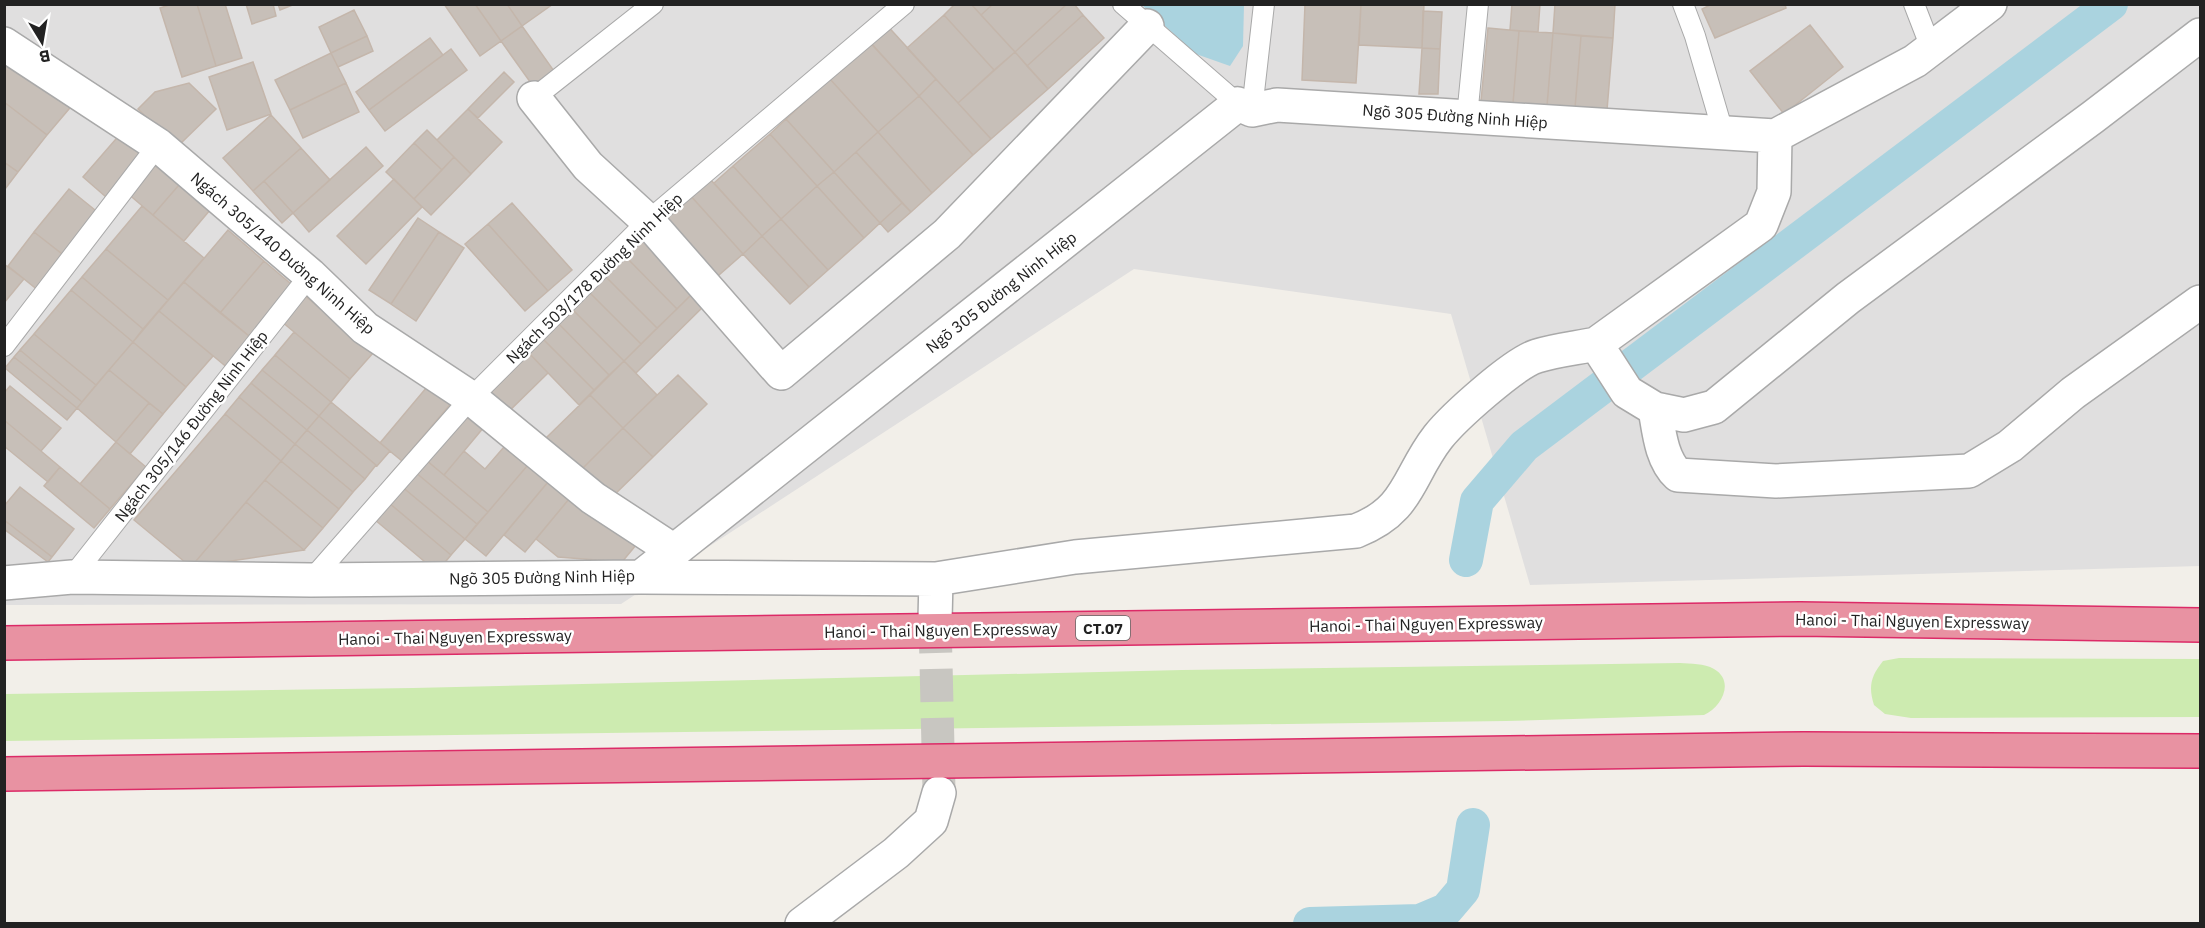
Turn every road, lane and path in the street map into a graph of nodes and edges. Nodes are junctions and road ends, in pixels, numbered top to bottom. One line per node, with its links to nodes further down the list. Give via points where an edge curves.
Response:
1 (652, 4): 13 (lane)
2 (904, 4): 19 (lane, Ngách 503/178 Đường Ninh Hiệp)
3 (1123, 4): 9 (lane)
4 (1264, 4): 14 (lane)
5 (1478, 4): 15 (lane)
6 (1683, 4): 16 (lane)
7 (1914, 4): 12 (lane)
8 (1990, 4): 12 (street)
9 (1148, 26): 14 (lane); 19 (street, via 947,234 781,373)
10 (2200, 35): 25 (street, via 1848,297 1714,407 1684,415)
11 (4, 44): 18 (street, Ngách 305/140 Đường Ninh Hiệp)
12 (1931, 48): 17 (street)
13 (534, 98): 19 (street, via 588,166)
14 (1245, 107): 15 (street, Ngõ 305 Đường Ninh Hiệp, via 1277,105); 26 (street, Ngõ 305 Đường Ninh Hiệp)
15 (1467, 117): 16 (street, Ngõ 305 Đường Ninh Hiệp)
16 (1723, 132): 17 (street, Ngõ 305 Đường Ninh Hiệp)
17 (1775, 136): 23 (street, via 1774,192 1761,225)
18 (158, 145): 20 (street, Ngách 305/140 Đường Ninh Hiệp); 22 (lane)
19 (648, 221): 24 (lane, Ngách 503/178 Đường Ninh Hiệp)
20 (310, 275): 24 (street, Ngách 305/140 Đường Ninh Hiệp, via 365,327); 27 (lane, Ngách 305/146 Đường Ninh Hiệp)
21 (2200, 302): 25 (street, via 2073,393 2010,446 1968,471 1776,481 1678,475 1671,469 1662,444)
22 (4, 346)
23 (1600, 350): 25 (street, via 1628,392); 29 (street, via 1535,356 1492,384 1438,437 1398,505 1374,524 1356,531 1075,557)
24 (471, 398): 26 (street, Ngách 305/140 Đường Ninh Hiệp, via 593,498); 30 (lane, Ngách 503/178 Đường Ninh Hiệp)
25 (1655, 409)
26 (674, 551): 28 (street, Ngõ 305 Đường Ninh Hiệp)
27 (72, 577): 30 (street, Ngõ 305 Đường Ninh Hiệp); 31 (street, Ngõ 305 Đường Ninh Hiệp)
28 (641, 577): 29 (street); 30 (street, Ngõ 305 Đường Ninh Hiệp)
29 (936, 579): 32 (street)
30 (311, 580)
31 (4, 583)
32 (935, 620)
33 (2200, 625): 34 (highway, Hanoi - Thai Nguyen Expressway / CT.07, via 1800,619)
34 (4, 643)
35 (2200, 751): 36 (highway, via 1804,749)
36 (4, 774)
37 (939, 793): 38 (street, via 931,821 896,853)
38 (802, 924)

